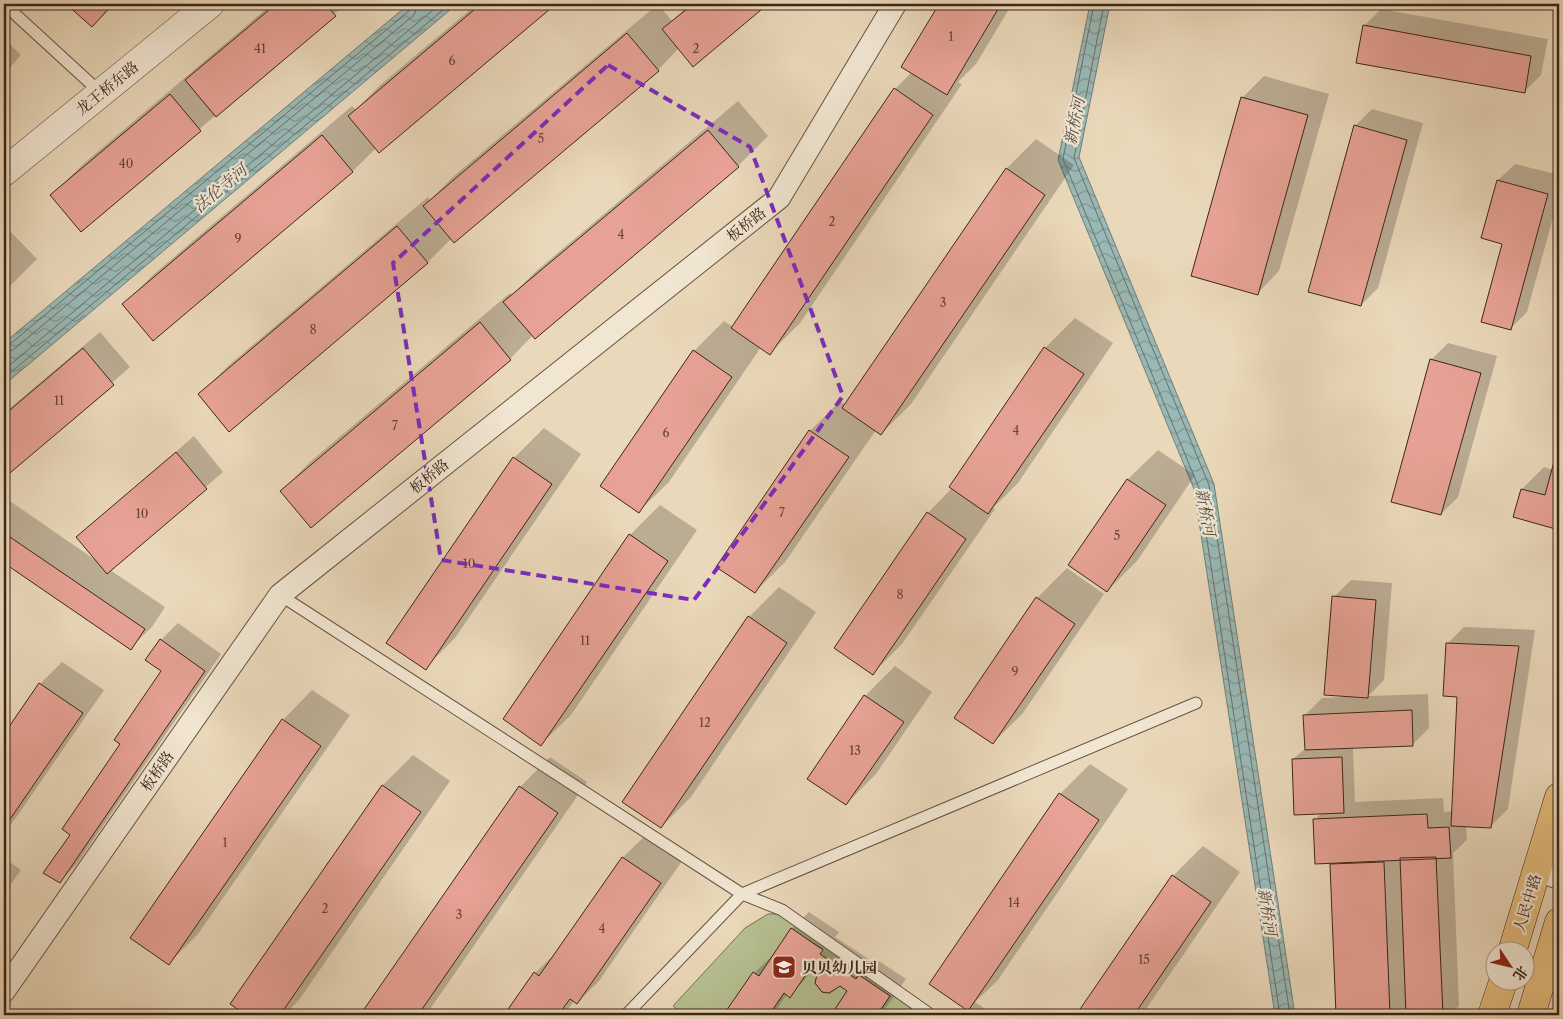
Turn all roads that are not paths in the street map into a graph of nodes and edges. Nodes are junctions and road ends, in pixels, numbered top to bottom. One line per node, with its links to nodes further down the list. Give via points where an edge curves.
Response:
1 (4, 4): 4 (lane)
2 (210, 4): 4 (street, 龙王桥东路)
3 (895, 4): 6 (street, 板桥路, via 779,198)
4 (101, 93): 5 (street, 龙王桥东路)
5 (4, 172)
6 (280, 596): 10 (lane); 13 (street, 板桥路)
7 (1196, 702): 10 (lane)
8 (1559, 797): 9 (main road, 人民中路)
9 (1548, 874): 12 (main road, 人民中路)
10 (742, 894): 15 (lane); 16 (lane, via 782,910)
11 (1559, 922): 18 (main road)
12 (1517, 942)
13 (4, 991)
14 (1500, 992): 17 (main road)
15 (626, 1015)
16 (931, 1015)
17 (1492, 1015)
18 (1531, 1015)

